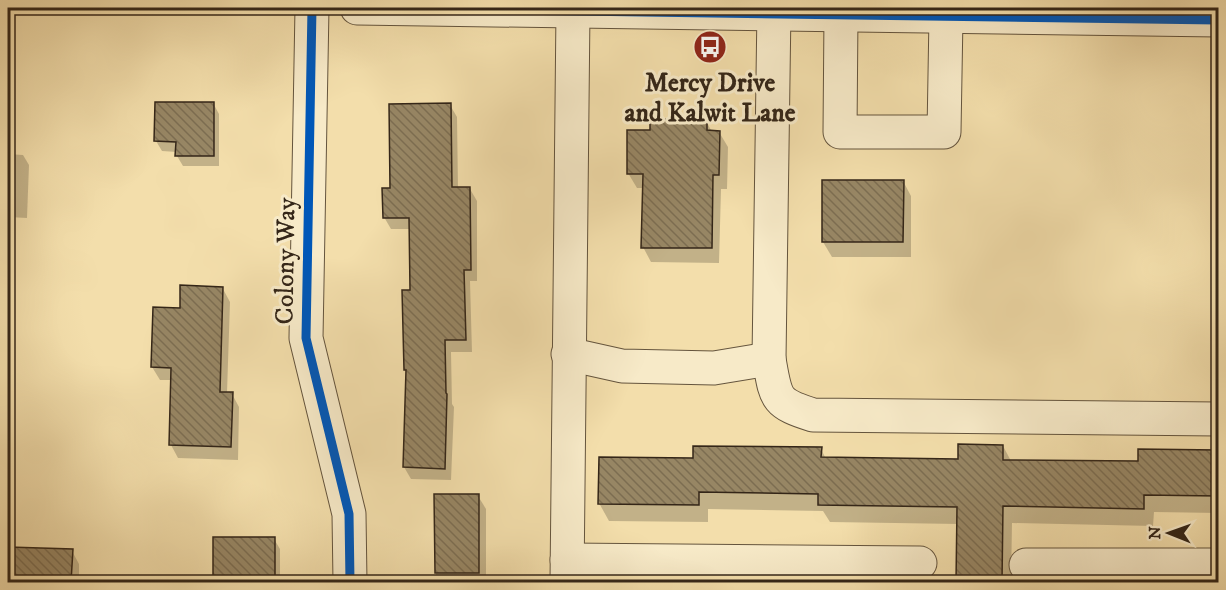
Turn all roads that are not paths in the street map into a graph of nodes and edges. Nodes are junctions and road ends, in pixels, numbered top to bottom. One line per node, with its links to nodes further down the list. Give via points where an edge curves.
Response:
1 (312, 8): 16 (street, Colony Way, via 306,338 349,514)
2 (357, 8): 3 (street)
3 (573, 10): 4 (street); 9 (street)
4 (774, 11): 6 (street); 10 (street)
5 (1070, 13): 7 (street); 8 (street)
6 (841, 15): 7 (street); 7 (street, via 840,132 944,132)
7 (946, 17)
8 (1218, 20)
9 (568, 354): 10 (street, via 622,366 714,368); 15 (street)
10 (769, 359): 11 (street, via 774,390 787,406 813,415)
11 (1218, 419)
12 (921, 563): 15 (street)
13 (1026, 565): 14 (street)
14 (1218, 565)
15 (567, 571)
16 (350, 582)

